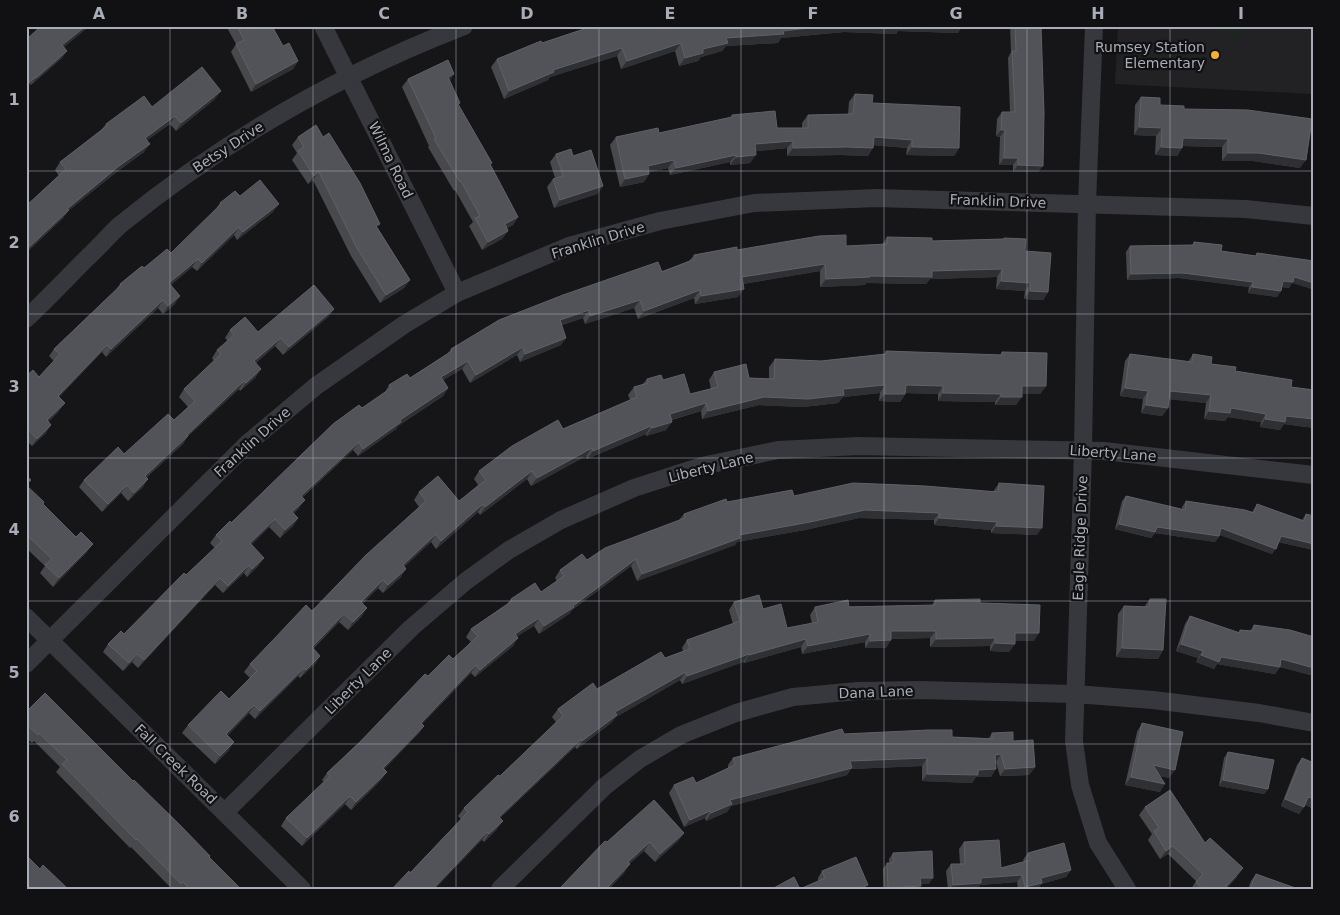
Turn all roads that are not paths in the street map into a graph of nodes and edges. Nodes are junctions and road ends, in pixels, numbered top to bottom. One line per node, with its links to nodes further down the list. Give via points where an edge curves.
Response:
1 (323, 26): 4 (street, Wilma Road)
2 (464, 26): 4 (street, Betsy Drive)
3 (1094, 26): 5 (street, Eagle Ridge Drive)
4 (349, 76): 7 (street, Wilma Road); 8 (street, Betsy Drive, via 282,112 185,175 119,227)
5 (1087, 203): 6 (street, Franklin Drive, via 1246,209); 7 (street, Franklin Drive, via 877,198 754,203 660,221 569,246); 9 (street, Eagle Ridge Drive)
6 (1314, 216)
7 (457, 293): 12 (street, Franklin Drive, via 405,324 316,386 248,443)
8 (26, 319)
9 (1083, 450): 10 (street, Liberty Lane); 14 (street, Eagle Ridge Drive); 16 (street, Liberty Lane, via 858,446 778,450 702,466 634,488 561,520 509,550 466,582 411,628)
10 (1314, 475)
11 (26, 617): 12 (street, Fall Creek Road)
12 (49, 640): 13 (street, Franklin Drive); 16 (street, Fall Creek Road)
13 (26, 664)
14 (1075, 694): 15 (street, Dana Lane, via 1153,700); 18 (street, Dana Lane, via 858,691 793,697 736,713 681,735 640,759 604,787); 19 (street, Eagle Ridge Drive, via 1074,740 1080,785 1098,843)
15 (1314, 723)
16 (225, 812): 17 (street, Fall Creek Road)
17 (302, 889)
18 (500, 889)
19 (1127, 889)

